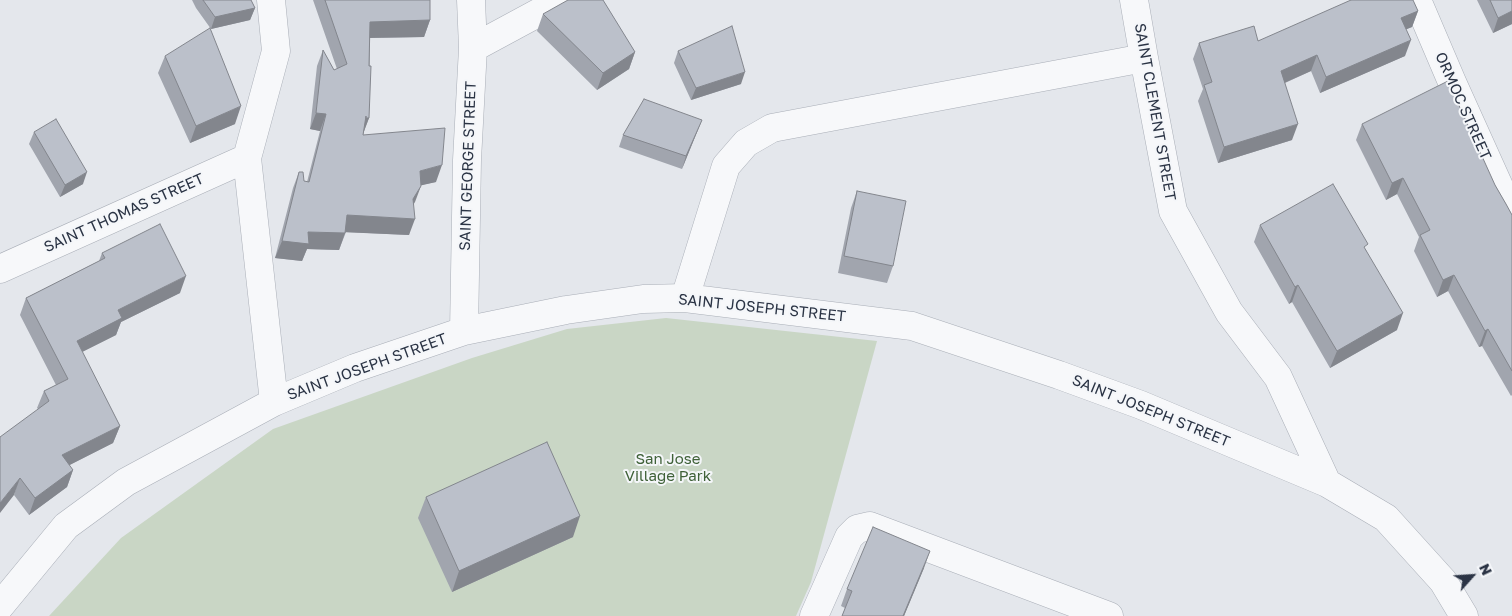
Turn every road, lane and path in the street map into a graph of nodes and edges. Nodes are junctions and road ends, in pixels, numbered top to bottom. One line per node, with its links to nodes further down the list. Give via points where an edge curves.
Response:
1 (271, 0): 8 (street, via 276,51)
2 (471, 0): 6 (street, SAINT GEORGE STREET)
3 (562, 0): 6 (street)
4 (1134, 0): 7 (street, SAINT CLEMENT STREET)
5 (1417, 0): 9 (street, ORMOC STREET)
6 (473, 48): 12 (street, SAINT GEORGE STREET)
7 (1144, 58): 11 (street, via 772,128 746,142 726,166); 14 (street, SAINT CLEMENT STREET, via 1173,211 1229,312 1278,377)
8 (247, 158): 10 (street, SAINT THOMAS STREET); 13 (street)
9 (1512, 210)
10 (0, 269)
11 (685, 298): 12 (street, SAINT JOSEPH STREET, via 643,299 566,310); 14 (street, SAINT JOSEPH STREET, via 912,326 1141,405)
12 (464, 331): 13 (street, SAINT JOSEPH STREET, via 355,368)
13 (274, 402): 15 (street, SAINT JOSEPH STREET, via 126,482 74,520)
14 (1327, 483): 18 (street, SAINT JOSEPH STREET, via 1386,518 1443,581)
15 (0, 606)
16 (814, 616): 17 (street, via 849,537 857,529 870,526)
17 (1109, 616)
18 (1464, 616)

